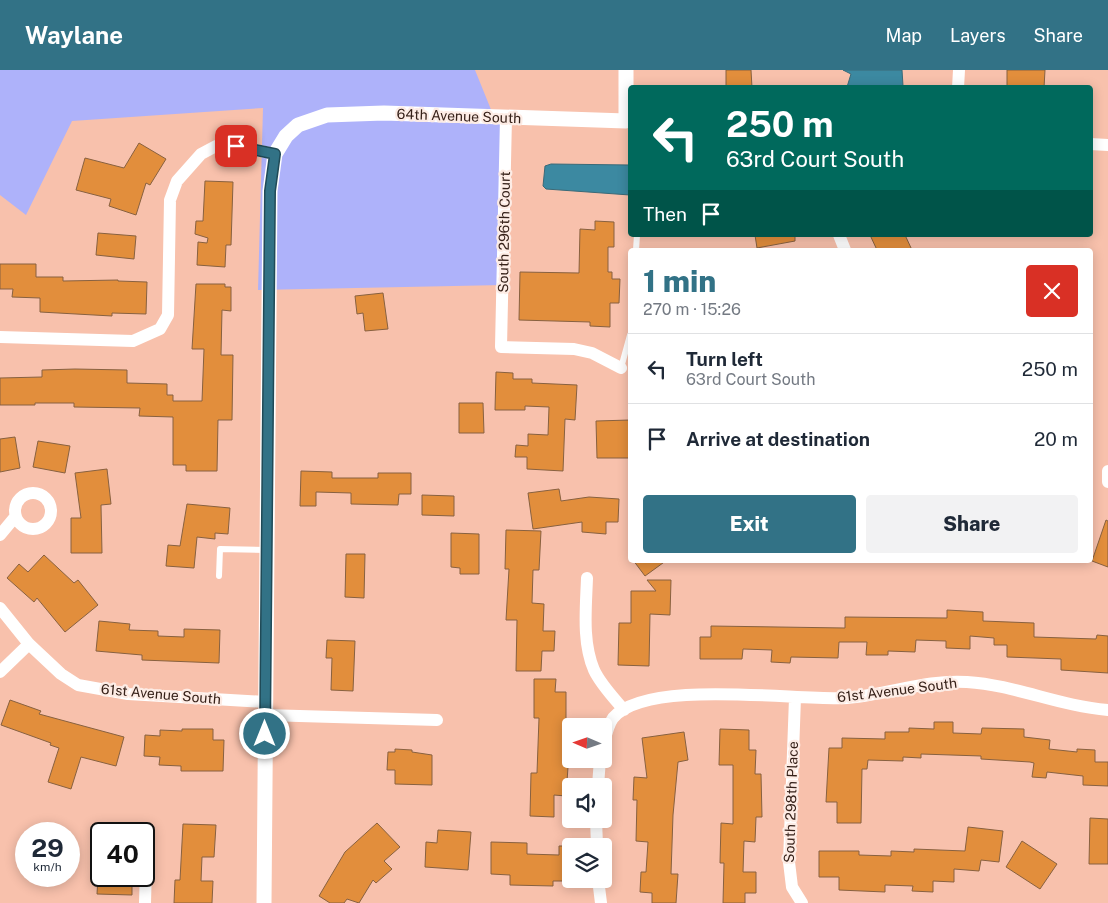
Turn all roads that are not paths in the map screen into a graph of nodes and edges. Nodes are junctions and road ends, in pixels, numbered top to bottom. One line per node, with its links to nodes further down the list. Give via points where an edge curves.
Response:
1 (626, 70): 5 (street)
2 (958, 70): 3 (street)
3 (958, 85)
4 (506, 118): 5 (street, 64th Avenue South); 8 (street, 64th Avenue South, via 350,113 315,118 292,129); 11 (street, South 296th Court, via 501,347 592,353)
5 (628, 121)
6 (1093, 144): 7 (street)
7 (1108, 145)
8 (275, 154): 9 (street, via 236,146 216,146 201,154 177,181 170,200 168,315 160,329 133,342); 16 (street, via 270,191)
9 (0, 337)
10 (628, 342): 11 (lane)
11 (621, 368)
12 (1108, 471): 13 (street)
13 (1108, 482)
14 (16, 516): 15 (street)
15 (0, 534)
16 (266, 550): 17 (lane, via 220,549); 23 (street)
17 (219, 576)
18 (587, 578): 24 (street, via 587,635 591,661 599,679)
19 (0, 608): 20 (street, 61st Avenue South)
20 (29, 644): 21 (street); 23 (street, 61st Avenue South, via 78,685 128,694)
21 (0, 672)
22 (794, 698): 24 (street, 61st Avenue South, via 670,696); 25 (street, 61st Avenue South, via 857,697 924,684 964,682 1000,686 1070,705); 33 (street, South 298th Place, via 789,862 792,887)
23 (265, 708): 26 (street, 61st Avenue South); 31 (street)
24 (624, 710): 27 (street)
25 (1108, 710)
26 (437, 720)
27 (612, 720)
28 (145, 887): 30 (street)
29 (599, 888): 32 (street)
30 (145, 903)
31 (264, 903)
32 (601, 903)
33 (802, 903)

